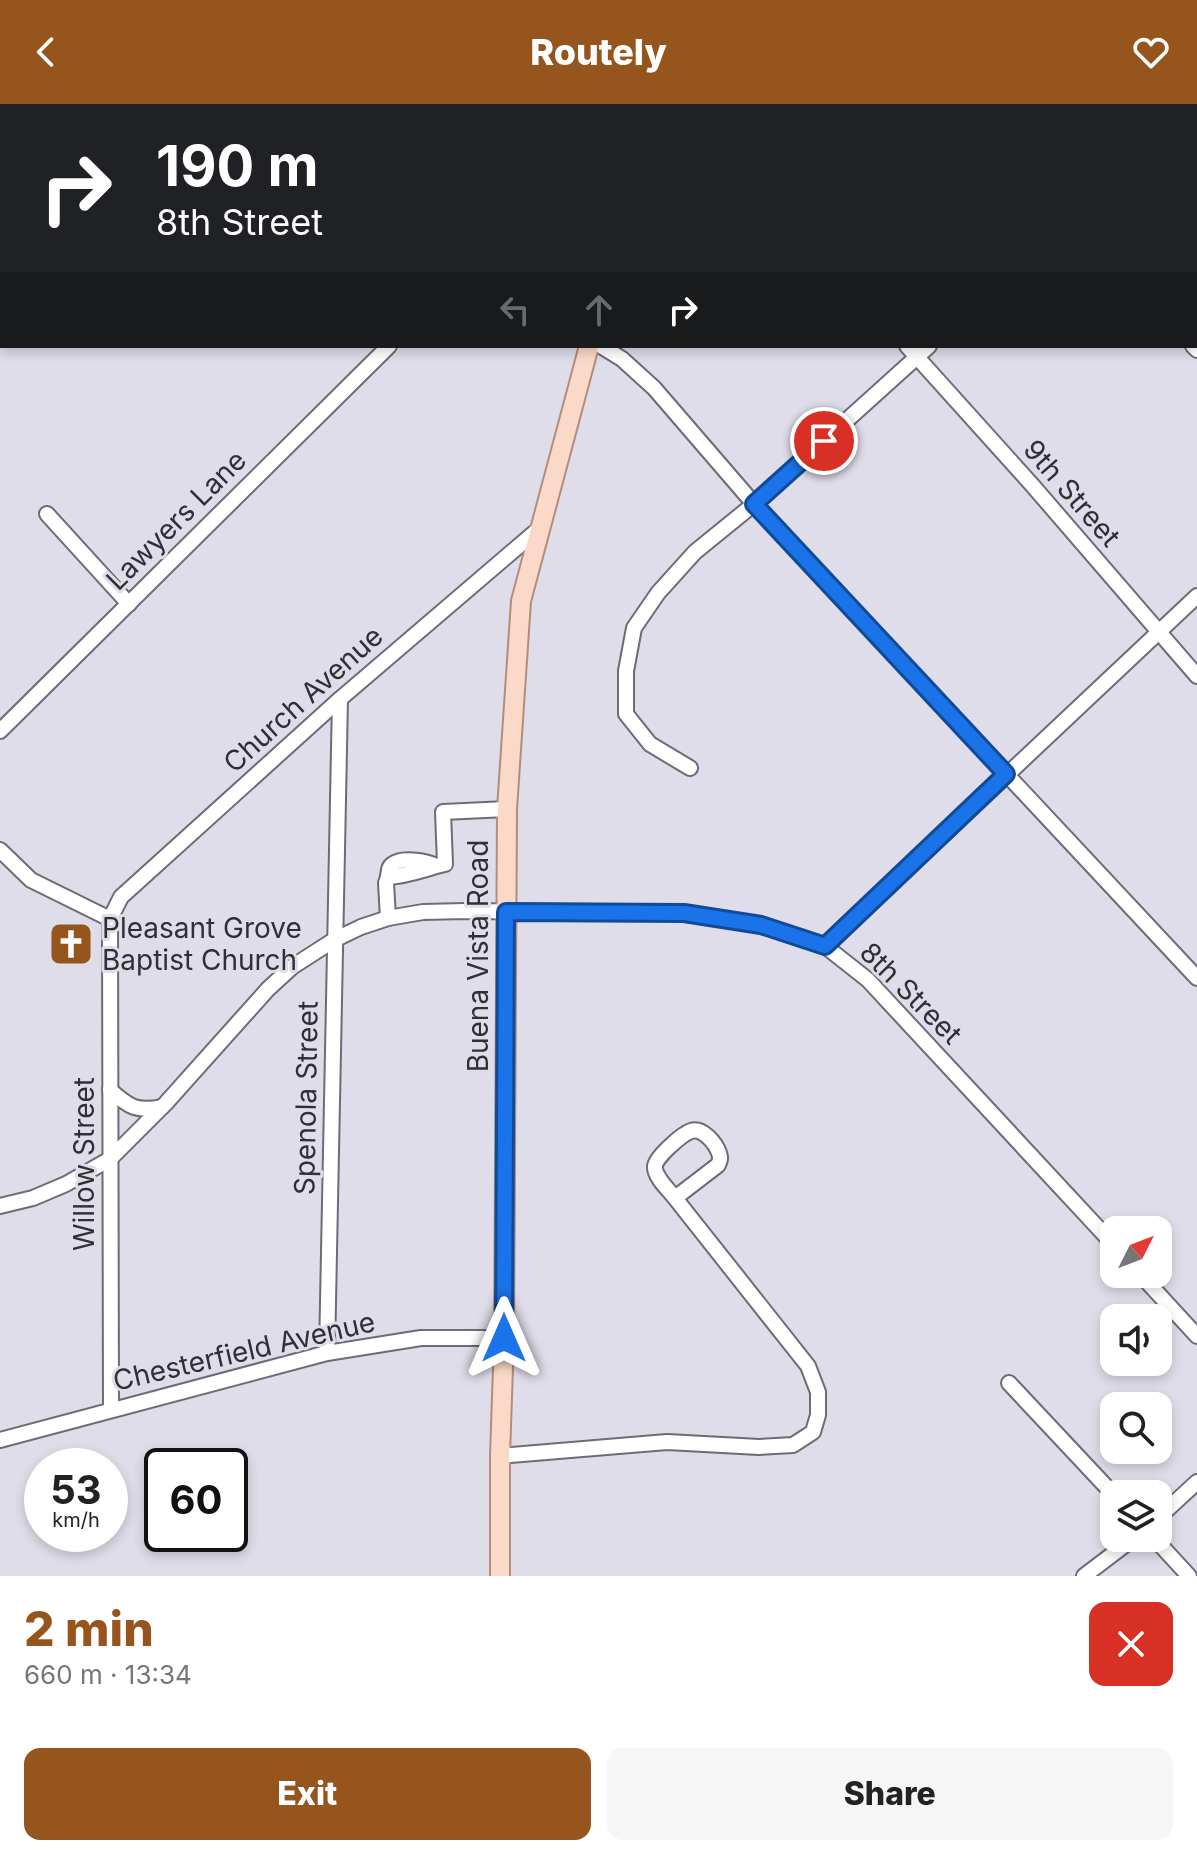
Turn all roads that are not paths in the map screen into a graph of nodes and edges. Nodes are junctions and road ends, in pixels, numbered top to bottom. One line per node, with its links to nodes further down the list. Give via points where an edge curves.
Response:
1 (387, 348): 9 (street, Lawyers Lane)
2 (588, 348): 7 (main road, Buena Vista Road)
3 (604, 348): 5 (street, via 654,388)
4 (912, 352): 5 (street); 10 (street, 9th Street)
5 (754, 504): 14 (street, via 695,552 634,628 626,714 650,744); 15 (street)
6 (47, 514): 9 (street)
7 (541, 527): 12 (street, Church Avenue); 16 (main road, Buena Vista Road, via 521,601)
8 (1197, 596): 10 (street)
9 (129, 604): 13 (street, Lawyers Lane)
10 (1158, 632): 11 (street, 9th Street); 15 (street)
11 (1197, 676)
12 (340, 699): 20 (street, Church Avenue, via 121,897); 21 (street, Spenola Street)
13 (0, 731)
14 (690, 768)
15 (1006, 774): 22 (street); 23 (street)
16 (507, 809): 18 (main road, Buena Vista Road); 19 (street, via 443,812 445,864 388,877)
17 (0, 850): 20 (street, via 31,880)
18 (506, 912): 19 (street, 8th Street, via 423,912); 22 (street, 8th Street, via 684,913 761,925); 32 (main road, Buena Vista Road)
19 (388, 918): 21 (street, 8th Street)
20 (110, 919): 24 (street, Willow Street)
21 (334, 940): 25 (street, 8th Street, via 268,989); 33 (street, Spenola Street)
22 (825, 946): 29 (street, 8th Street, via 868,980)
23 (1197, 978)
24 (110, 1090): 25 (street, via 135,1108); 26 (street, Willow Street)
25 (162, 1107): 26 (street, 8th Street)
26 (110, 1159): 28 (street, 8th Street, via 66,1184); 35 (street, Willow Street)
27 (675, 1198): 27 (street, via 656,1173 658,1156 699,1130 721,1158); 37 (street, via 808,1366 818,1392 813,1432 793,1445 667,1442)
28 (0, 1206)
29 (1100, 1230)
30 (1153, 1288): 31 (street)
31 (1197, 1336)
32 (504, 1338): 33 (street, Chesterfield Avenue, via 421,1338); 37 (main road, Buena Vista Road)
33 (327, 1353): 35 (street, Chesterfield Avenue)
34 (1009, 1383): 38 (street)
35 (111, 1410): 36 (street, Chesterfield Avenue)
36 (0, 1440)
37 (500, 1456): 43 (main road, Buena Vista Road)
38 (1100, 1480)
39 (1197, 1482): 40 (street)
40 (1172, 1505)
41 (1116, 1552): 44 (street)
42 (1167, 1552): 45 (street)
43 (500, 1576)
44 (1084, 1576)
45 (1189, 1576)

